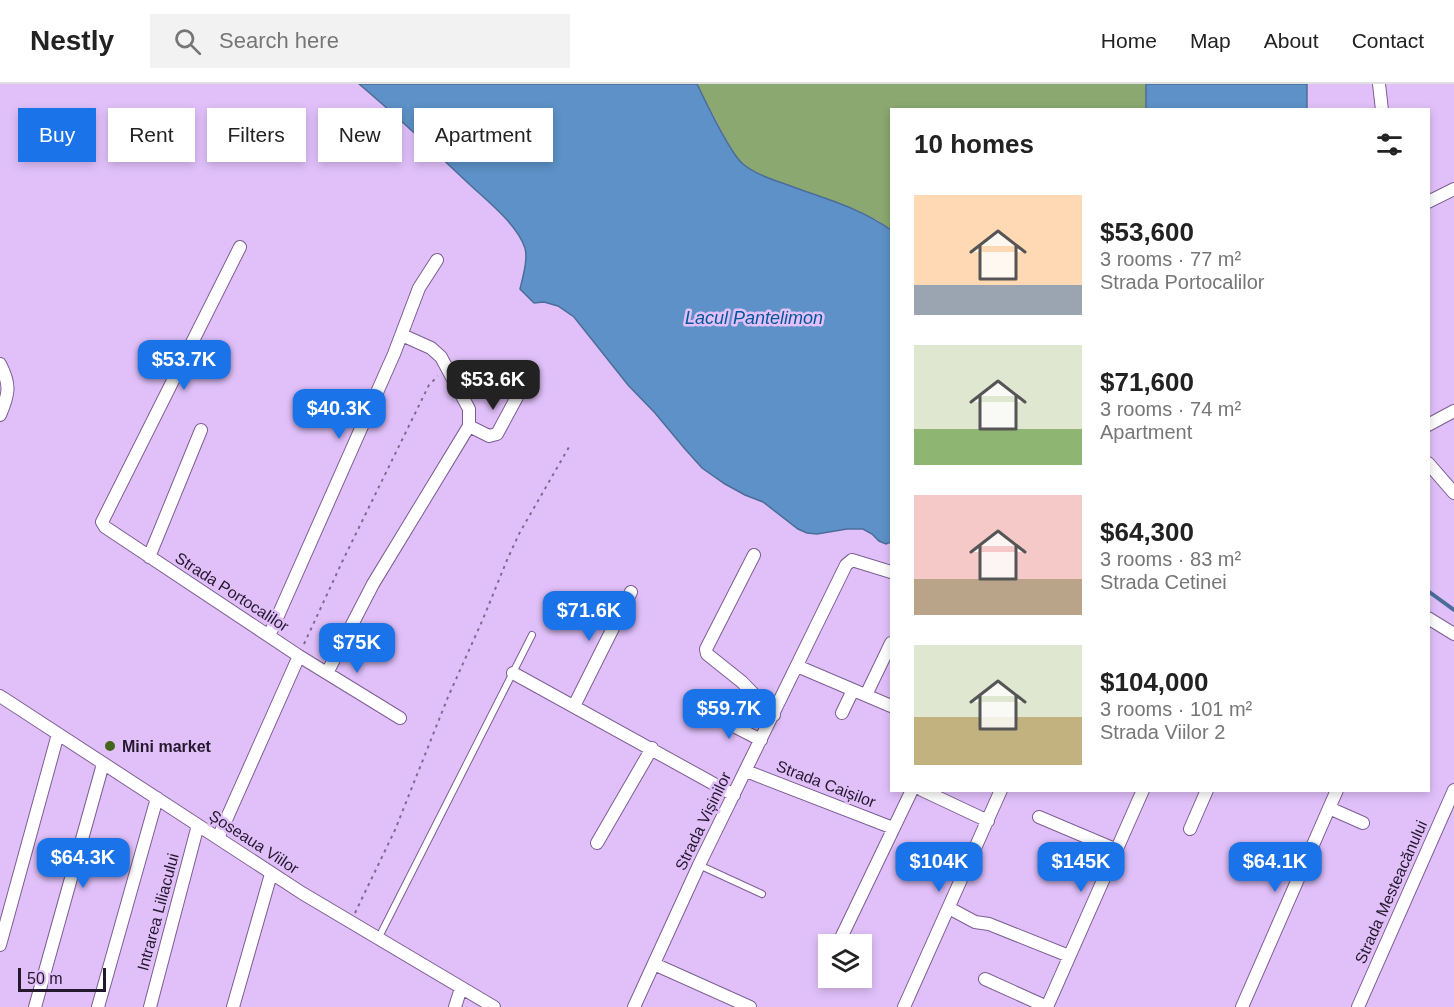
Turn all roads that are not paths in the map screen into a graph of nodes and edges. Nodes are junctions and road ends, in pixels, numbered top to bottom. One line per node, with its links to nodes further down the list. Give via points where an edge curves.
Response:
1 (1379, 84): 2 (street)
2 (1382, 108)
3 (1454, 189): 4 (street)
4 (1430, 201)
5 (240, 247): 18 (street, Strada Portocalilor, via 102,522)
6 (437, 260): 7 (street, via 419,288)
7 (402, 335): 13 (street, via 436,352 468,409); 24 (street)
8 (0, 364): 11 (street, via 8,378 8,398)
9 (517, 397): 13 (street, via 497,434 489,436)
10 (1454, 411): 12 (street)
11 (0, 415)
12 (1430, 424)
13 (469, 426): 28 (street, via 373,584)
14 (201, 430): 18 (street)
15 (1430, 465): 16 (street)
16 (1454, 493)
17 (754, 555): 37 (street, via 706,649)
18 (149, 557): 24 (street, Strada Portocalilor)
19 (890, 572): 27 (street, Strada Vișinilor, via 849,561)
20 (631, 592): 33 (street)
21 (1430, 619): 22 (street)
22 (1454, 634)
23 (532, 635): 29 (lane)
24 (269, 636): 26 (street, Strada Portocalilor)
25 (890, 645): 31 (street)
26 (299, 656): 28 (street, Strada Portocalilor); 60 (street)
27 (798, 666): 30 (street); 37 (street, Strada Vișinilor)
28 (327, 673): 38 (street, Strada Portocalilor)
29 (513, 673): 33 (street); 68 (lane)
30 (853, 690): 31 (street); 35 (street)
31 (866, 695): 34 (street)
32 (0, 696): 39 (street, Șoseaua Viilor)
33 (574, 706): 41 (street)
34 (890, 706)
35 (842, 713)
36 (712, 715): 40 (street)
37 (774, 715): 40 (street, Strada Vișinilor)
38 (400, 718)
39 (58, 735): 42 (street, Șoseaua Viilor); 69 (street)
40 (761, 740): 43 (street, Strada Vișinilor)
41 (652, 748): 51 (street); 61 (street)
42 (103, 764): 52 (street, Șoseaua Viilor); 74 (street)
43 (746, 771): 51 (street, Strada Vișinilor); 58 (street, Strada Caișilor)
44 (1454, 790): 85 (street, Strada Mesteacănului)
45 (911, 792): 58 (street)
46 (926, 792): 55 (street)
47 (1000, 792): 55 (street)
48 (1142, 792): 62 (street)
49 (1205, 792): 59 (street)
50 (1336, 792): 53 (street)
51 (734, 795): 63 (street, Strada Vișinilor)
52 (157, 798): 57 (street, Șoseaua Viilor); 75 (street)
53 (1329, 808): 56 (street); 84 (street)
54 (1039, 817): 62 (street)
55 (988, 821): 66 (street)
56 (1363, 823)
57 (198, 825): 60 (street, Șoseaua Viilor); 76 (street, Intrarea Liliacului)
58 (893, 828): 67 (street)
59 (1190, 829)
60 (218, 838): 64 (street, Șoseaua Viilor)
61 (597, 843)
62 (1117, 850): 70 (street)
63 (699, 865): 65 (lane); 71 (street, Strada Vișinilor)
64 (271, 874): 68 (street, Șoseaua Viilor); 77 (street)
65 (762, 894)
66 (949, 908): 70 (street, via 975,922); 82 (street)
67 (843, 934)
68 (378, 939): 73 (street, Șoseaua Viilor)
69 (0, 945)
70 (1069, 956): 83 (street)
71 (654, 964): 80 (street, Strada Vișinilor); 81 (street)
72 (985, 979): 83 (street)
73 (461, 988): 78 (street); 79 (street, Șoseaua Viilor)
74 (35, 1007)
75 (98, 1007)
76 (150, 1007)
77 (232, 1007)
78 (455, 1007)
79 (494, 1007)
80 (634, 1007)
81 (750, 1007)
82 (904, 1007)
83 (1047, 1007)
84 (1242, 1007)
85 (1358, 1007)

